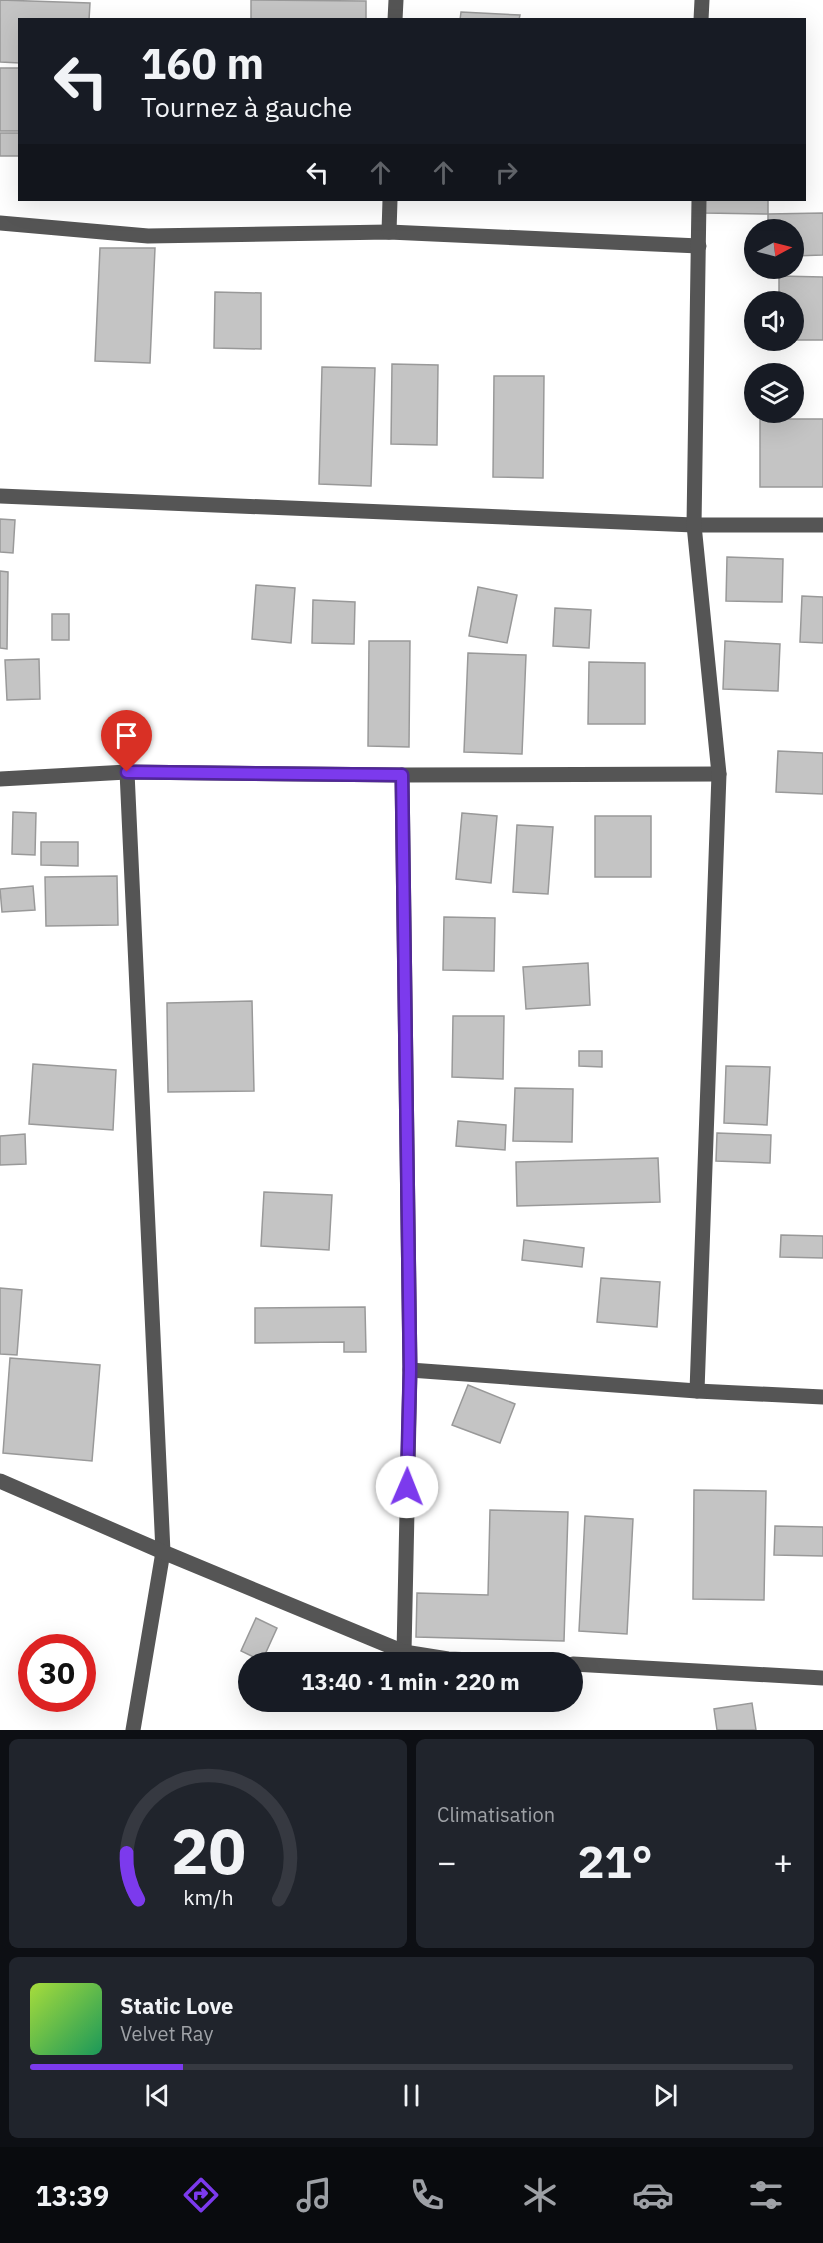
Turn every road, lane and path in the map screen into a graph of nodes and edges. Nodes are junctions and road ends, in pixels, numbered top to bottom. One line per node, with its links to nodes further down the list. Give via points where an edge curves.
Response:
1 (396, 0): 3 (street)
2 (702, 0): 4 (street)
3 (395, 18)
4 (701, 18)
5 (390, 201): 8 (street)
6 (699, 201): 9 (street)
7 (0, 223): 8 (street, via 148,236)
8 (389, 232): 9 (street)
9 (699, 246): 11 (street)
10 (0, 496): 11 (street)
11 (694, 525): 12 (street); 14 (street)
12 (823, 525)
13 (127, 772): 15 (street); 16 (street); 21 (street)
14 (719, 774): 15 (street); 18 (street)
15 (402, 775): 17 (street)
16 (0, 779)
17 (410, 1370): 18 (street); 22 (street)
18 (697, 1390): 19 (street)
19 (823, 1396)
20 (0, 1481): 21 (street)
21 (163, 1552): 22 (street); 25 (street)
22 (404, 1652)
23 (583, 1665): 24 (street)
24 (823, 1678)
25 (133, 1730)

